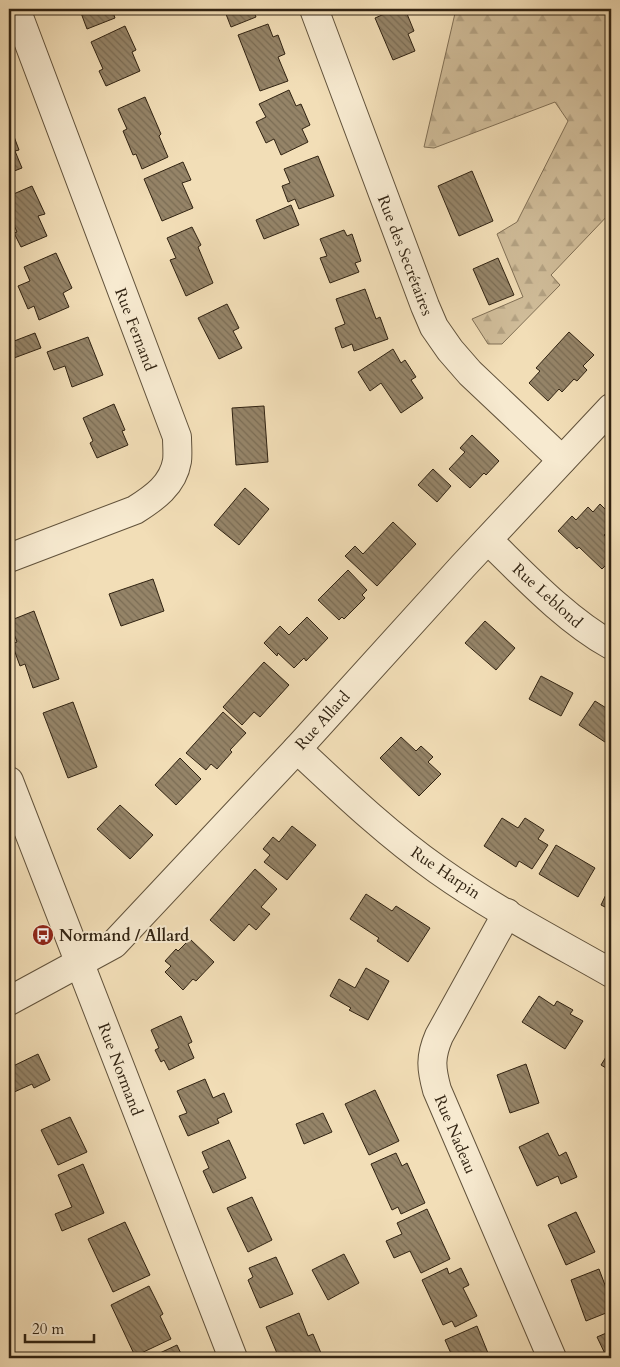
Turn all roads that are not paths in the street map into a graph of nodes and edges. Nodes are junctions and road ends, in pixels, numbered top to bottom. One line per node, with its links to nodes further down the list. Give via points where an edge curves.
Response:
1 (16, 9): 6 (street, Rue Fernand, via 177,438 177,461 170,482 153,499 135,510)
2 (314, 9): 4 (street, Rue des Secrétaires, via 434,327 470,373)
3 (611, 408): 4 (street, Rue Allard)
4 (562, 460): 5 (street, Rue Allard)
5 (488, 540): 7 (street, Rue Leblond, via 574,620); 8 (street, Rue Allard)
6 (9, 558)
7 (611, 645)
8 (297, 748): 10 (street, Rue Harpin, via 377,824 439,870); 11 (street, Rue Allard, via 114,944)
9 (9, 780): 11 (street, Rue Normand)
10 (507, 913): 12 (street, Rue Harpin); 15 (street, Rue Nadeau, via 439,1036 433,1049 431,1069 437,1090)
11 (80, 963): 13 (street, Rue Allard); 14 (street, Rue Normand)
12 (611, 974)
13 (9, 1002)
14 (233, 1358)
15 (552, 1358)

